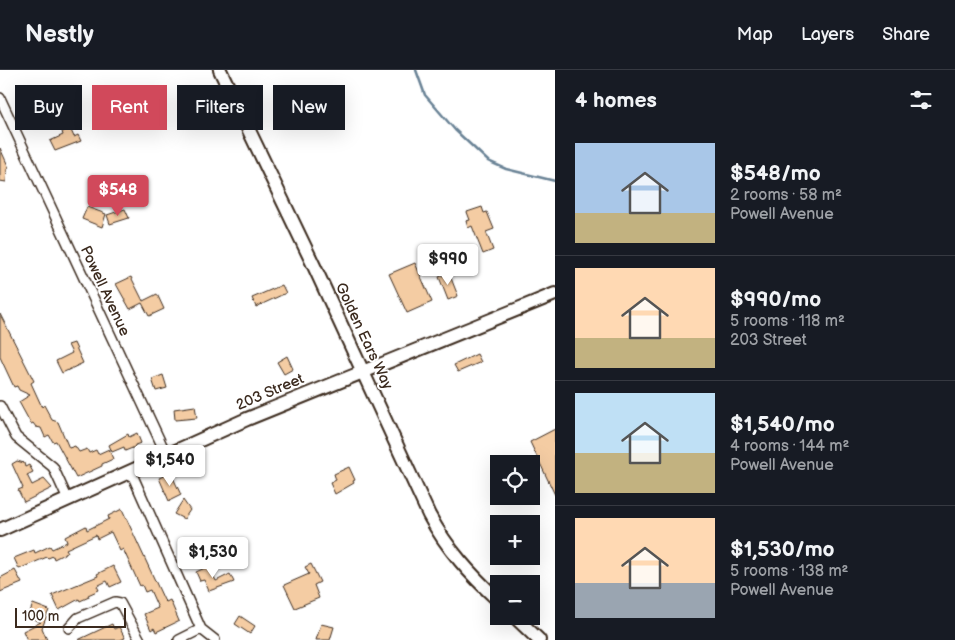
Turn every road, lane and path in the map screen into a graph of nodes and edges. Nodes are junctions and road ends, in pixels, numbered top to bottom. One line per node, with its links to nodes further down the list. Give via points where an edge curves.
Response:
1 (220, 70): 4 (main road, Golden Ears Way)
2 (0, 98): 7 (street, Powell Avenue)
3 (555, 294): 4 (main road, 203 Street)
4 (363, 372): 7 (main road, 203 Street); 11 (main road, Golden Ears Way, via 438,531 468,572)
5 (0, 406): 6 (street)
6 (3, 421): 9 (street, via 24,446 53,467)
7 (166, 456): 8 (main road, 203 Street)
8 (131, 472): 9 (main road, 203 Street); 14 (street)
9 (68, 500): 10 (main road, 203 Street)
10 (0, 530)
11 (490, 593)
12 (523, 625): 18 (main road)
13 (69, 628): 15 (street, via 78,618 114,602 120,603)
14 (202, 629): 16 (street); 17 (street)
15 (140, 640)
16 (178, 640)
17 (214, 640)
18 (538, 640)

